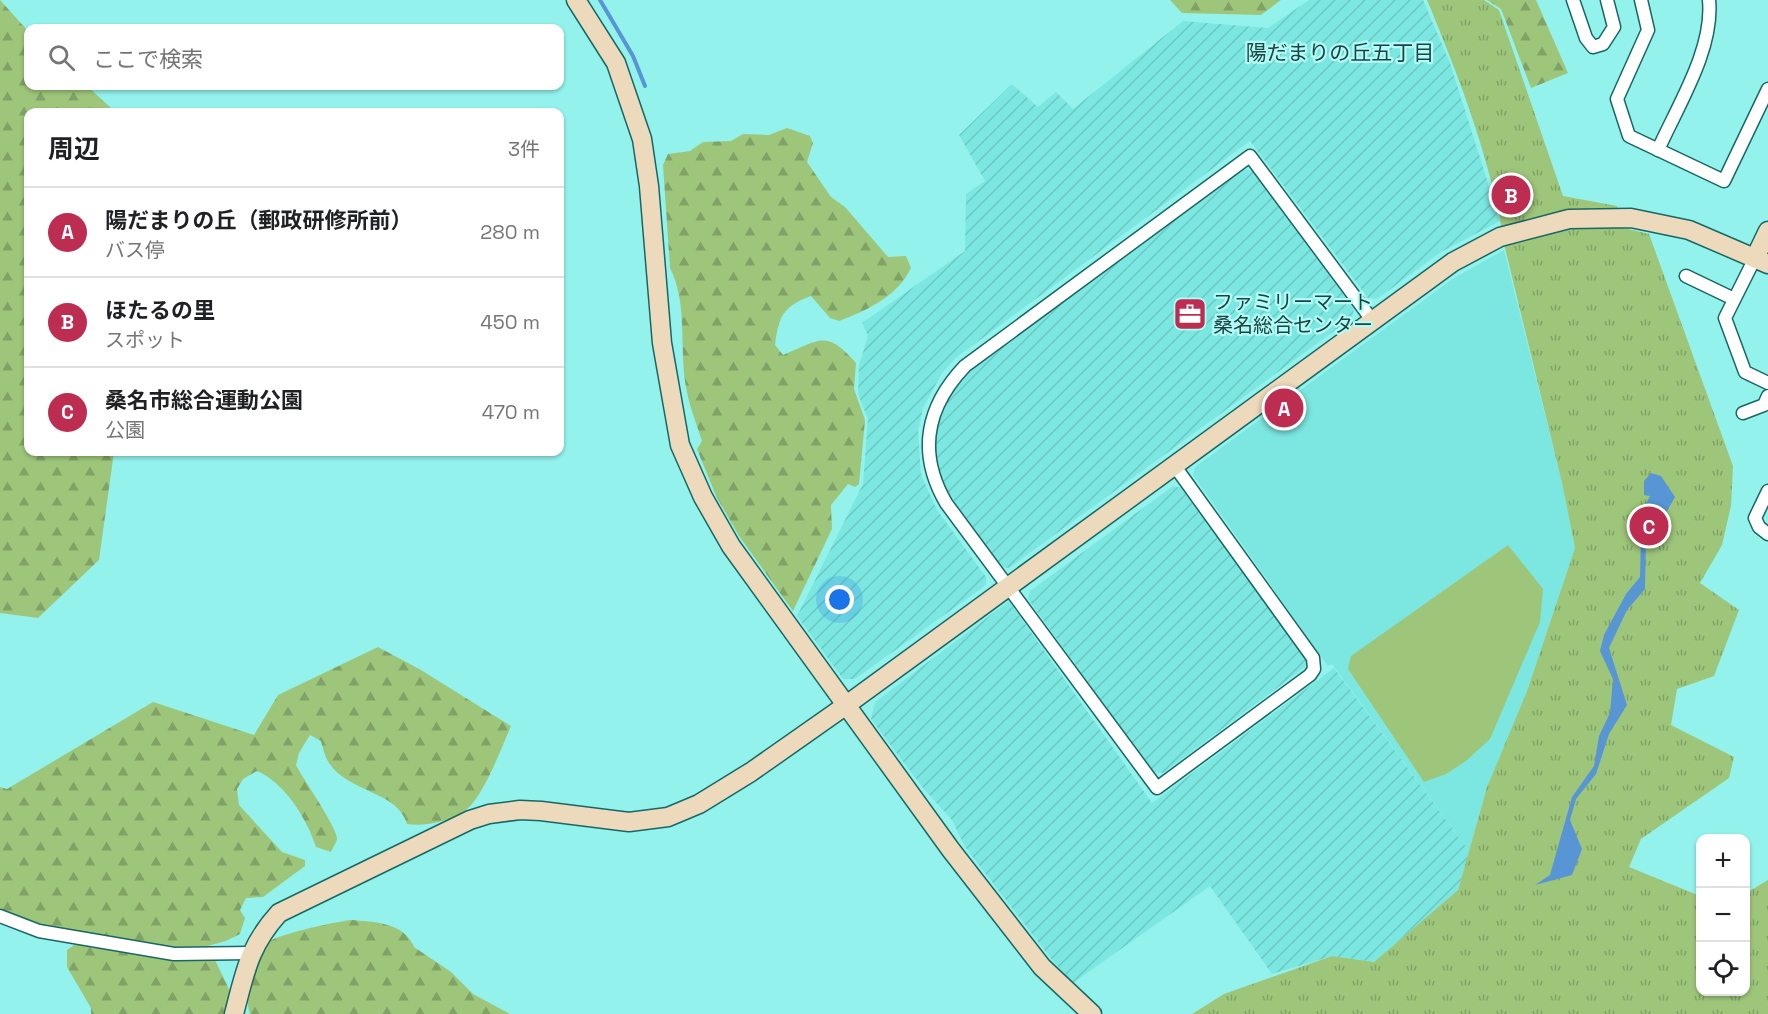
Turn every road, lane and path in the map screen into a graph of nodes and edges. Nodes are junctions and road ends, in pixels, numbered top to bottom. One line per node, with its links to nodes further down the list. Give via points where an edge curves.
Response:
1 (576, 0): 20 (street, via 616,63 642,139 650,186 662,343 680,445 731,546)
2 (1573, 0): 3 (street, via 1589,44 1598,47 1614,27)
3 (1608, 0)
4 (1641, 0): 7 (street, via 1648,30 1617,99 1629,136)
5 (1709, 0): 7 (street, via 1706,45)
6 (1768, 89): 7 (street, via 1724,181)
7 (1658, 150)
8 (1768, 231): 9 (street)
9 (1761, 261): 11 (street); 12 (street, via 1672,225 1604,217 1569,219 1527,228 1474,250)
10 (1686, 276): 11 (street)
11 (1734, 299): 13 (street, via 1725,318 1745,372)
12 (1372, 320): 16 (street); 19 (street, via 1250,156 979,355 952,379 935,406 929,452 933,476 942,496)
13 (1768, 383)
14 (1768, 396): 15 (street, via 1764,405)
15 (1743, 413)
16 (1174, 465): 19 (street); 19 (street, via 1313,658 1314,669 1157,788)
17 (1768, 490): 18 (street, via 1755,518)
18 (1768, 534)
19 (1008, 587): 20 (street)
20 (845, 706): 22 (street, via 722,791 668,817 614,822 520,810 470,820 294,903 269,923); 24 (street, via 1042,967)
21 (0, 916): 22 (street, via 39,931 143,950 174,954)
22 (251, 953): 23 (street)
23 (238, 1009)
24 (1092, 1014)

